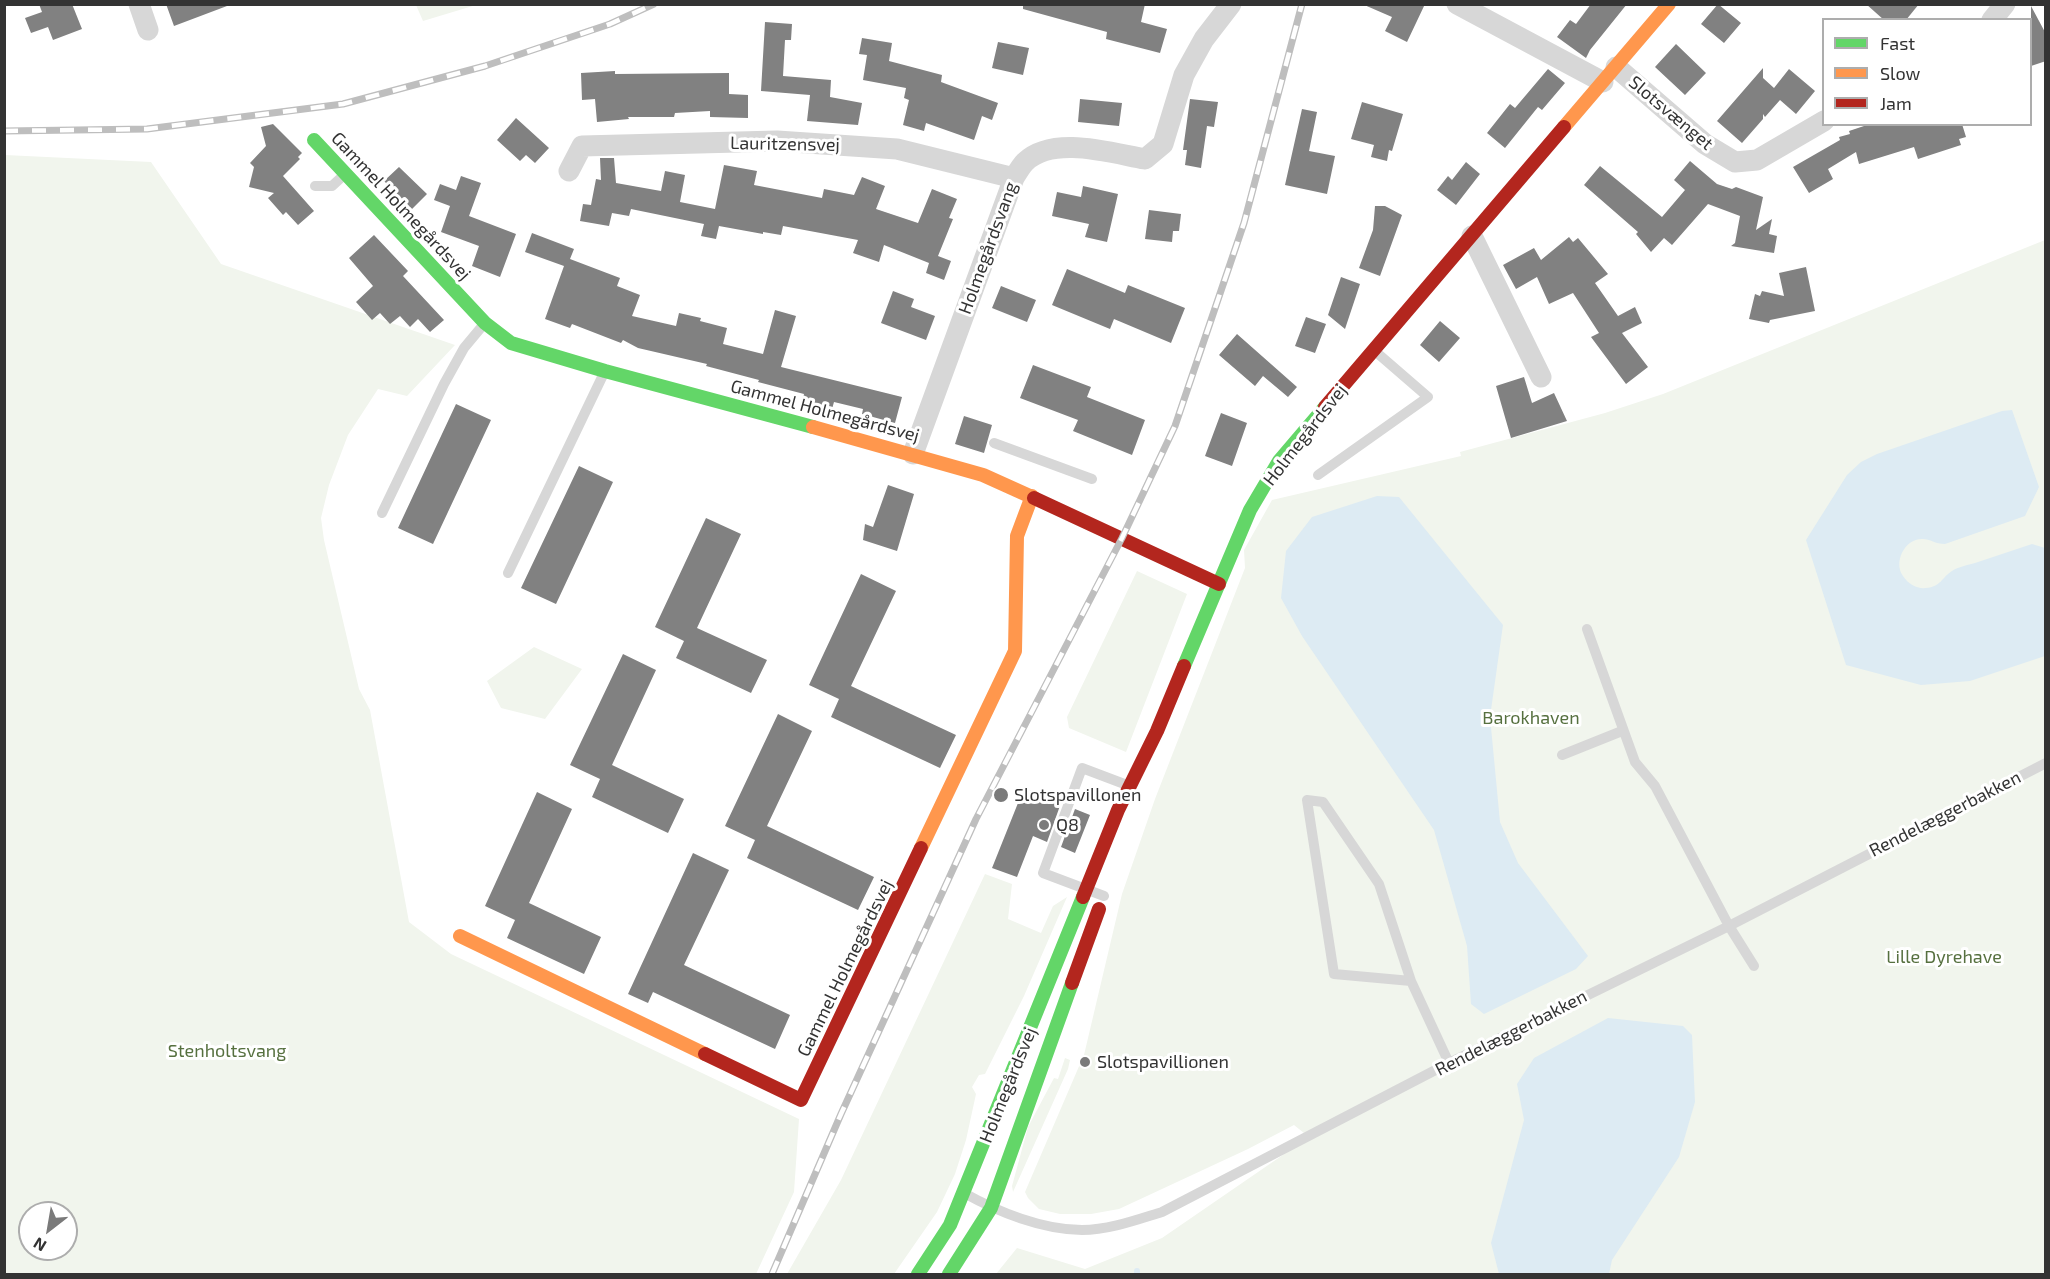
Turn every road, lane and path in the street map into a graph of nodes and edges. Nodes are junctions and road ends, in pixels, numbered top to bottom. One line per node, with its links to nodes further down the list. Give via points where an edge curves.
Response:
1 (139, 4): 7 (street)
2 (1231, 4): 13 (street, Holmegårdsvang, via 1204,39 1184,75 1163,144 1145,159 1070,146 1044,151 1026,161)
3 (1457, 4): 8 (street, Slotsvænget)
4 (1669, 4): 8 (street, Holmegårdsvej)
5 (2005, 4): 6 (street)
6 (1994, 18)
7 (148, 30)
8 (1610, 75): 9 (street, Slotsvænget, via 1735,162 1757,160); 15 (street, Holmegårdsvej)
9 (1822, 123)
10 (314, 140): 12 (street, Gammel Holmegårdsvej)
11 (569, 171): 13 (street, Lauritzensvej, via 582,146 777,141 897,149)
12 (345, 173): 14 (lane, via 332,186); 16 (street, Gammel Holmegårdsvej)
13 (1014, 178): 21 (street, Holmegårdsvang)
14 (315, 186)
15 (1472, 236): 17 (street, Holmegårdsvej); 19 (street)
16 (485, 323): 18 (street, Gammel Holmegårdsvej, via 511,343); 25 (lane, via 464,348 444,384)
17 (1373, 350): 22 (lane, via 1428,397); 27 (street, Holmegårdsvej, via 1279,461 1250,510)
18 (605, 371): 21 (street, Gammel Holmegårdsvej); 26 (lane)
19 (1541, 377)
20 (994, 443): 23 (lane)
21 (913, 454): 24 (street, Gammel Holmegårdsvej, via 983,475)
22 (1318, 474)
23 (1092, 479)
24 (1032, 496): 27 (street, Gammel Holmegårdsvej); 36 (street, Gammel Holmegårdsvej, via 1017,536 1015,651 801,1100)
25 (382, 513)
26 (508, 573)
27 (1219, 584): 32 (street, Holmegårdsvej, via 1157,730)
28 (1587, 629): 29 (lane)
29 (1622, 731): 30 (lane); 35 (lane, via 1635,762 1655,786)
30 (1562, 755)
31 (2046, 763): 35 (lane, Rendelæggerbakken)
32 (1136, 793): 33 (street, Holmegårdsvej, via 1118,810); 33 (lane, Holmegårdsvej, via 1082,768 1043,873)
33 (1086, 889): 34 (lane, Holmegårdsvej); 40 (street, Holmegårdsvej)
34 (1106, 891): 41 (street, Holmegårdsvej)
35 (1729, 926): 37 (lane); 39 (lane, Rendelæggerbakken)
36 (460, 936)
37 (1754, 966)
38 (1411, 981): 38 (lane, via 1334,974 1307,800 1323,802 1379,884); 39 (lane)
39 (1449, 1063): 41 (lane, Rendelæggerbakken, via 1162,1212 1115,1226 1082,1230 1053,1227)
40 (964, 1193): 41 (lane, Rendelæggerbakken); 42 (street, Holmegårdsvej, via 950,1225)
41 (991, 1208): 43 (street, Holmegårdsvej)
42 (918, 1275)
43 (949, 1275)

